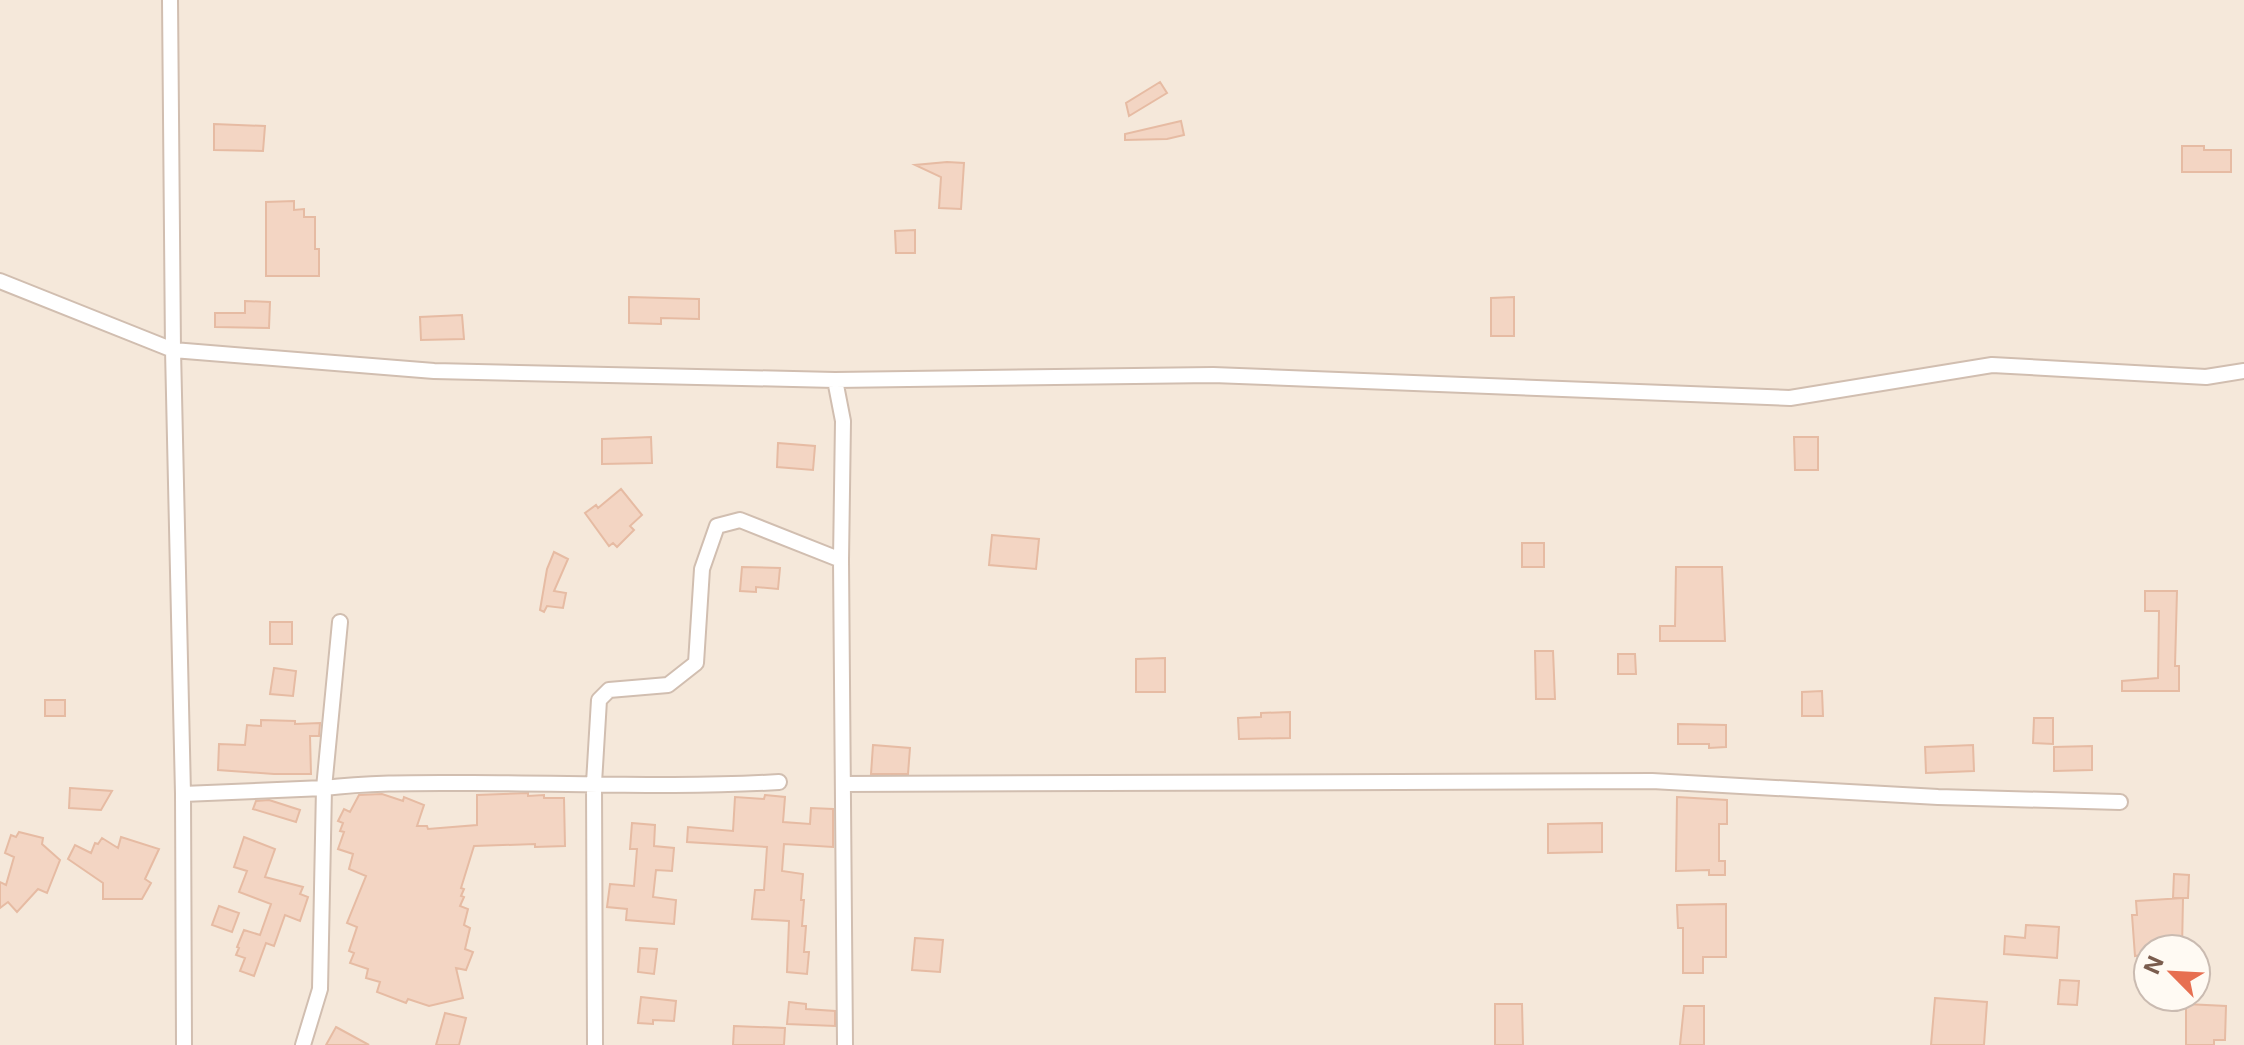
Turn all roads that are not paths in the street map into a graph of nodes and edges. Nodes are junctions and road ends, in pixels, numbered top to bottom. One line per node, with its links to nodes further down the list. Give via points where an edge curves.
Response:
1 (170, 0): 3 (street)
2 (0, 281): 3 (street)
3 (173, 350): 5 (street, via 434,371); 12 (street)
4 (2244, 371): 5 (street, via 2206,377 1992,365 1790,398 1213,375)
5 (835, 380): 6 (street, via 843,421)
6 (841, 560): 9 (street, via 740,520 717,526 702,569 696,663 668,685 609,690 599,700); 10 (street)
7 (340, 622): 11 (street)
8 (779, 782): 9 (street)
9 (594, 783): 11 (street); 16 (street)
10 (843, 784): 13 (street, via 1652,781); 17 (street)
11 (324, 788): 12 (street); 15 (street, via 320,989)
12 (183, 794): 14 (street)
13 (2120, 802)
14 (184, 1045)
15 (303, 1045)
16 (595, 1045)
17 (845, 1045)

